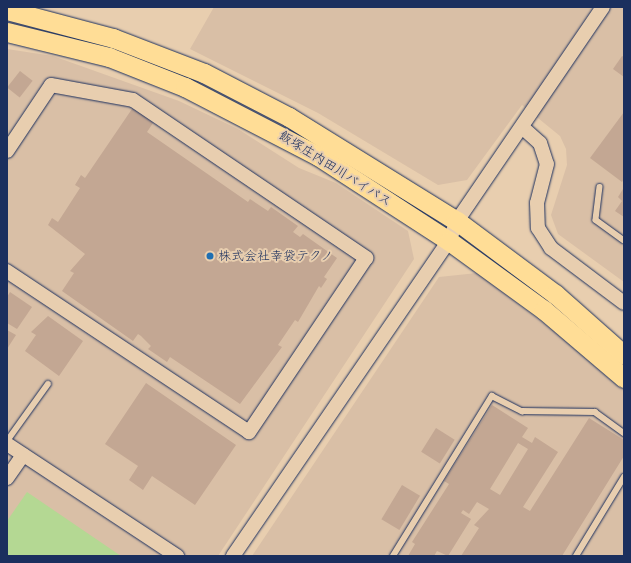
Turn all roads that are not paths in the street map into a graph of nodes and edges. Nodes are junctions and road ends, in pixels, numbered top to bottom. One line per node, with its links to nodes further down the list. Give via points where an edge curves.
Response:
1 (603, 7): 6 (street)
2 (7, 10): 9 (highway, 飯塚庄内田川バイパス, via 113,38 204,73 289,117)
3 (7, 32): 5 (highway, 飯塚庄内田川バイパス)
4 (7, 36): 5 (highway)
5 (48, 40): 11 (highway, 飯塚庄内田川バイパス, via 110,57 253,120 318,156)
6 (522, 127): 9 (street); 13 (street, via 540,143 547,164 537,203 538,228 551,248)
7 (7, 151): 12 (street, via 51,85 133,100 366,258 249,432)
8 (600, 187): 10 (lane, via 596,220)
9 (457, 221): 11 (street); 14 (highway, 飯塚庄内田川バイパス, via 555,294)
10 (624, 240)
11 (449, 241): 15 (highway, 飯塚庄内田川バイパス, via 544,310); 23 (street)
12 (7, 271)
13 (624, 303)
14 (624, 355)
15 (624, 378)
16 (48, 384): 18 (lane)
17 (624, 433): 24 (lane, via 595,412 522,411 492,396)
18 (7, 443): 19 (street)
19 (23, 455): 21 (street); 22 (street)
20 (624, 477): 25 (lane)
21 (7, 478)
22 (177, 556)
23 (233, 556)
24 (393, 556)
25 (576, 556)

